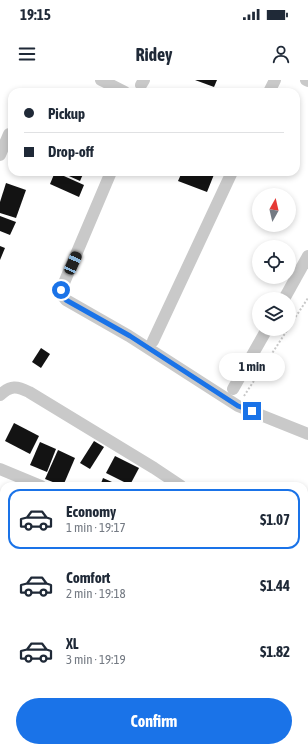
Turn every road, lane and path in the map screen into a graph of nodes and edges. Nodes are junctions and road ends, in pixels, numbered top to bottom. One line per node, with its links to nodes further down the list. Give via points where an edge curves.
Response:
1 (101, 80): 2 (street)
2 (118, 88)
3 (8, 136): 4 (street)
4 (0, 155)
5 (109, 176): 16 (street, via 61,290 62,295 66,300 130,336)
6 (230, 176): 13 (street)
7 (308, 256): 8 (street)
8 (288, 292)
9 (308, 298): 10 (path)
10 (296, 316)
11 (263, 336): 14 (street)
12 (283, 336): 16 (path)
13 (153, 341)
14 (233, 389)
15 (0, 395): 20 (street, via 13,387 21,388)
16 (238, 406): 17 (street)
17 (308, 434)
18 (0, 469): 19 (street)
19 (31, 482)
20 (174, 482)

